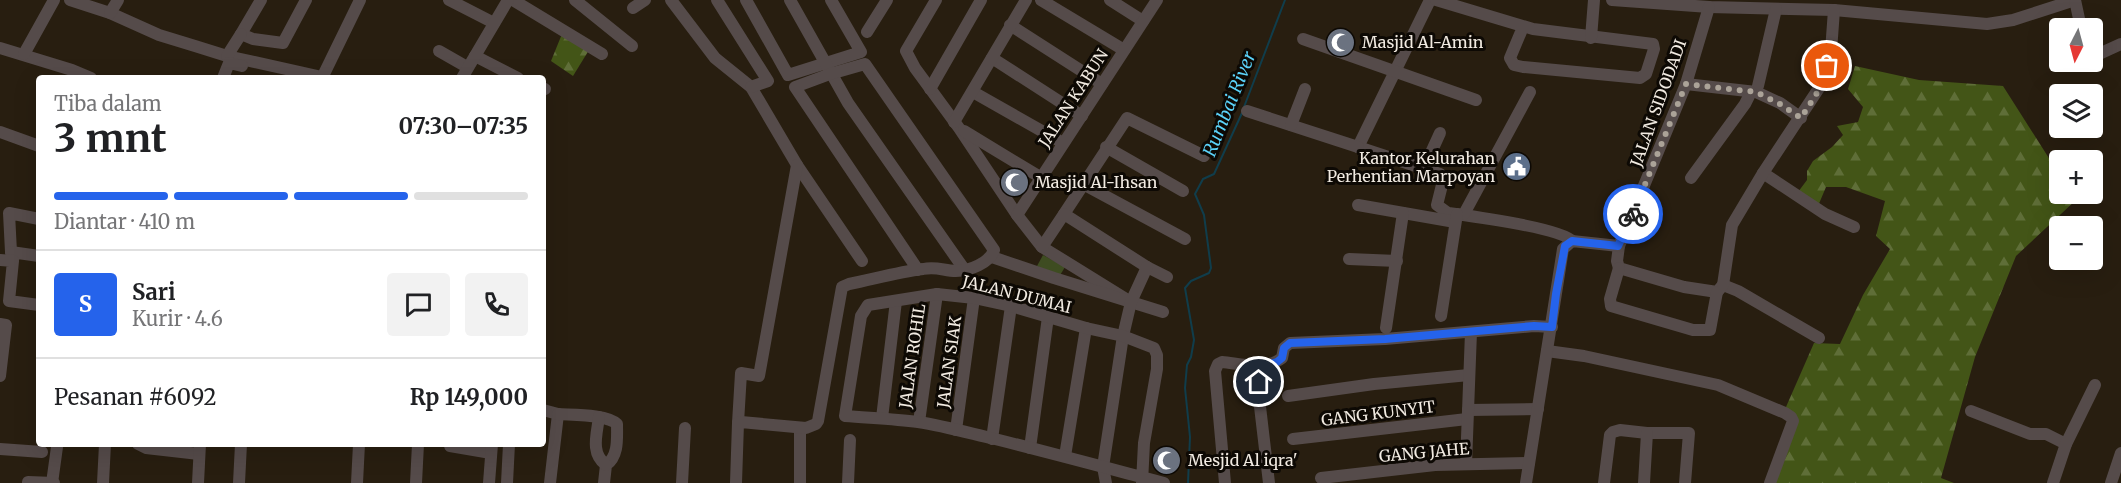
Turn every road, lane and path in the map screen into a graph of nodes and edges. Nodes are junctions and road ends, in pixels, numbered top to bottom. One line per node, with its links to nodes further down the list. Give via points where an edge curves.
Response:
1 (54, 0): 52 (street)
2 (70, 0): 35 (street)
3 (118, 0): 35 (street)
4 (261, 0): 43 (street)
5 (306, 0): 43 (street, via 283,43)
6 (360, 0): 63 (street)
7 (449, 0): 39 (street)
8 (508, 0): 39 (street)
9 (513, 0): 53 (street)
10 (575, 0): 47 (street)
11 (645, 0): 32 (street)
12 (671, 0): 67 (street, via 715,58)
13 (717, 0): 67 (street, via 768,81)
14 (746, 0): 57 (street, via 788,75)
15 (790, 0): 57 (street)
16 (831, 0): 57 (street, via 861,52)
17 (887, 0): 42 (street)
18 (936, 0): 68 (street, via 906,53)
19 (981, 0): 68 (street)
20 (1026, 0): 40 (street)
21 (1041, 0): 49 (street)
22 (1110, 0): 38 (street)
23 (1157, 0): 38 (street, JALAN KABUN)
24 (1430, 0): 58 (street)
25 (1436, 0): 41 (street)
26 (1594, 0): 44 (street)
27 (1615, 0): 30 (street)
28 (1874, 0): 36 (street)
29 (2075, 0): 36 (street, via 1987,24); 37 (street)
30 (1717, 4): 33 (street); 66 (street, JALAN SIDODADI)
31 (1820, 5): 33 (street); 34 (street)
32 (633, 8)
33 (1776, 9): 70 (street)
34 (1834, 10): 36 (street); 76 (street, via 1824,82)
35 (110, 13): 54 (street, via 159,35)
36 (1874, 13)
37 (2079, 18)
38 (1143, 21): 49 (street, JALAN KABUN)
39 (494, 23): 56 (street)
40 (1010, 25): 55 (street); 65 (street)
41 (1523, 27): 44 (street); 44 (street, via 1510,58 1514,65 1640,78 1646,74 1653,44)
42 (867, 32)
43 (241, 34): 54 (street)
44 (1592, 38)
45 (1303, 39): 58 (street)
46 (2121, 44): 51 (street)
47 (632, 46)
48 (0, 48): 52 (street)
49 (1124, 50): 65 (street, JALAN KABUN)
50 (439, 51): 56 (street)
51 (2103, 52)
52 (24, 54): 59 (street)
53 (602, 54)
54 (228, 56): 62 (street)
55 (992, 58): 71 (street); 75 (street)
56 (468, 67): 64 (street)
57 (828, 69): 105 (street, via 865,64 992,243); 112 (street); 113 (street, via 795,87)
58 (1393, 72): 73 (street); 84 (street)
59 (83, 75)
60 (224, 75): 61 (street, via 229,63)
61 (274, 75)
62 (313, 75)
63 (323, 75)
64 (504, 75)
65 (1102, 84): 75 (street, JALAN KABUN)
66 (1686, 84): 70 (street); 102 (street, JALAN SIDODADI)
67 (751, 87): 86 (street)
68 (930, 89): 77 (street)
69 (1305, 89): 78 (street)
70 (1755, 89): 76 (street); 90 (street)
71 (973, 92): 77 (street); 81 (street)
72 (1530, 92): 97 (street)
73 (1476, 100)
74 (1247, 111): 78 (street)
75 (1082, 116): 81 (street, JALAN KABUN)
76 (1801, 118): 88 (street)
77 (957, 125): 89 (street); 96 (street)
78 (1291, 125): 84 (street)
79 (0, 132): 82 (street)
80 (1440, 133): 87 (street)
81 (1063, 143): 89 (street, JALAN KABUN)
82 (36, 145)
83 (1106, 147): 85 (street, via 1127,118); 91 (street); 92 (street)
84 (1358, 147): 87 (street)
85 (1204, 156)
86 (797, 165): 108 (street); 147 (street, via 759,376 741,373)
87 (1424, 168): 97 (street, via 1442,178 1437,205)
88 (1763, 173): 99 (street, via 1825,214); 115 (street, via 1732,225)
89 (1040, 177): 96 (street, JALAN KABUN)
90 (1690, 178)
91 (1083, 184): 95 (street); 100 (street)
92 (1183, 191)
93 (1358, 205): 94 (street)
94 (1403, 213): 97 (street); 109 (street)
95 (1064, 214): 103 (street); 110 (street)
96 (1017, 215): 103 (street)
97 (1459, 217): 101 (street, via 1549,231); 123 (street)
98 (36, 218): 106 (street, via 9,213)
99 (1854, 227)
100 (1185, 239)
101 (1572, 241): 102 (street); 126 (street, via 1563,249)
102 (1618, 246): 111 (street)
103 (1042, 247): 119 (street)
104 (36, 256): 106 (street)
105 (992, 256): 112 (street); 119 (street)
106 (8, 258): 120 (street, via 9,301)
107 (1349, 259): 109 (street)
108 (862, 261)
109 (1396, 261): 128 (street)
110 (1147, 267): 114 (street); 119 (street)
111 (1619, 268): 115 (street, via 1684,286); 115 (street, via 1611,306 1693,330 1710,330)
112 (964, 269): 113 (street)
113 (918, 270): 149 (street, via 842,287 818,420 813,426)
114 (1167, 277)
115 (1720, 288): 131 (street, via 1738,291)
116 (937, 294): 117 (street, JALAN DUMAI); 118 (street, JALAN DUMAI); 146 (street, JALAN ROHIL)
117 (974, 297): 121 (street, JALAN DUMAI); 150 (street, JALAN SIAK)
118 (896, 301): 145 (street); 145 (street, JALAN DUMAI, via 868,305 861,316 845,416)
119 (1131, 303): 122 (street); 130 (street)
120 (36, 306)
121 (1011, 306): 124 (street, JALAN DUMAI); 152 (street)
122 (1163, 312)
123 (1441, 316)
124 (1048, 317): 127 (street, JALAN DUMAI); 165 (street)
125 (0, 324): 133 (street, via 6,325)
126 (1552, 327): 129 (street); 132 (street)
127 (1086, 328): 130 (street, JALAN DUMAI); 170 (street)
128 (1386, 328)
129 (1471, 332): 134 (street, via 1290,343 1277,362); 135 (street)
130 (1123, 336): 174 (street); 176 (street, JALAN DUMAI, via 1154,348 1158,355)
131 (1819, 338)
132 (1547, 351): 139 (street); 200 (street, via 1718,385 1785,412 1793,421)
133 (1, 361): 136 (street)
134 (1259, 367): 194 (street, via 1222,362 1215,371); 195 (street)
135 (1469, 375): 138 (street); 143 (street)
136 (0, 376)
137 (2095, 385): 155 (street)
138 (1288, 396)
139 (1538, 409): 143 (street, GANG KUNYIT); 171 (street)
140 (546, 411): 142 (street)
141 (1971, 411): 155 (street)
142 (558, 414): 144 (street); 186 (street)
143 (1468, 415): 153 (street, GANG KUNYIT); 172 (street)
144 (599, 417): 173 (street, via 595,448 598,459); 173 (street, via 617,424 613,458)
145 (882, 418): 146 (street, JALAN DUMAI)
146 (919, 422): 150 (street, JALAN DUMAI)
147 (738, 423): 149 (street); 189 (street)
148 (685, 428): 188 (street)
149 (800, 428): 190 (street)
150 (956, 430): 152 (street, JALAN DUMAI)
151 (1647, 433): 197 (street, via 1620,430 1610,435); 198 (street); 199 (street, via 1689,433)
152 (992, 439): 165 (street, JALAN DUMAI)
153 (1293, 439)
154 (850, 440): 191 (street)
155 (2067, 444): 201 (street)
156 (57, 447): 178 (street)
157 (105, 447): 179 (street)
158 (146, 447): 167 (street)
159 (241, 447): 181 (street)
160 (359, 447): 182 (street)
161 (418, 447): 183 (street)
162 (471, 447): 164 (street)
163 (509, 447): 185 (street)
164 (492, 448): 184 (street)
165 (1030, 448): 170 (street, JALAN DUMAI)
166 (0, 449): 168 (street)
167 (200, 449): 180 (street)
168 (42, 452)
169 (2121, 453): 202 (street)
170 (1065, 456): 174 (street, JALAN DUMAI)
171 (1529, 463): 172 (street, GANG JAHE); 196 (street)
172 (1466, 464): 175 (street, GANG JAHE)
173 (606, 465): 187 (street)
174 (1103, 467): 176 (street, JALAN DUMAI); 192 (street)
175 (1322, 478)
176 (1142, 480): 193 (street)
177 (28, 482): 178 (street)
178 (53, 483)
179 (103, 483)
180 (198, 483)
181 (239, 483)
182 (357, 483)
183 (416, 483)
184 (489, 483)
185 (507, 483)
186 (550, 483)
187 (604, 483)
188 (682, 483)
189 (736, 483)
190 (800, 483)
191 (848, 483)
192 (1106, 483)
193 (1164, 483)
194 (1225, 483)
195 (1269, 483)
196 (1526, 483)
197 (1604, 483)
198 (1644, 483)
199 (1685, 483)
200 (1770, 483)
201 (2053, 483)
202 (2111, 483)

